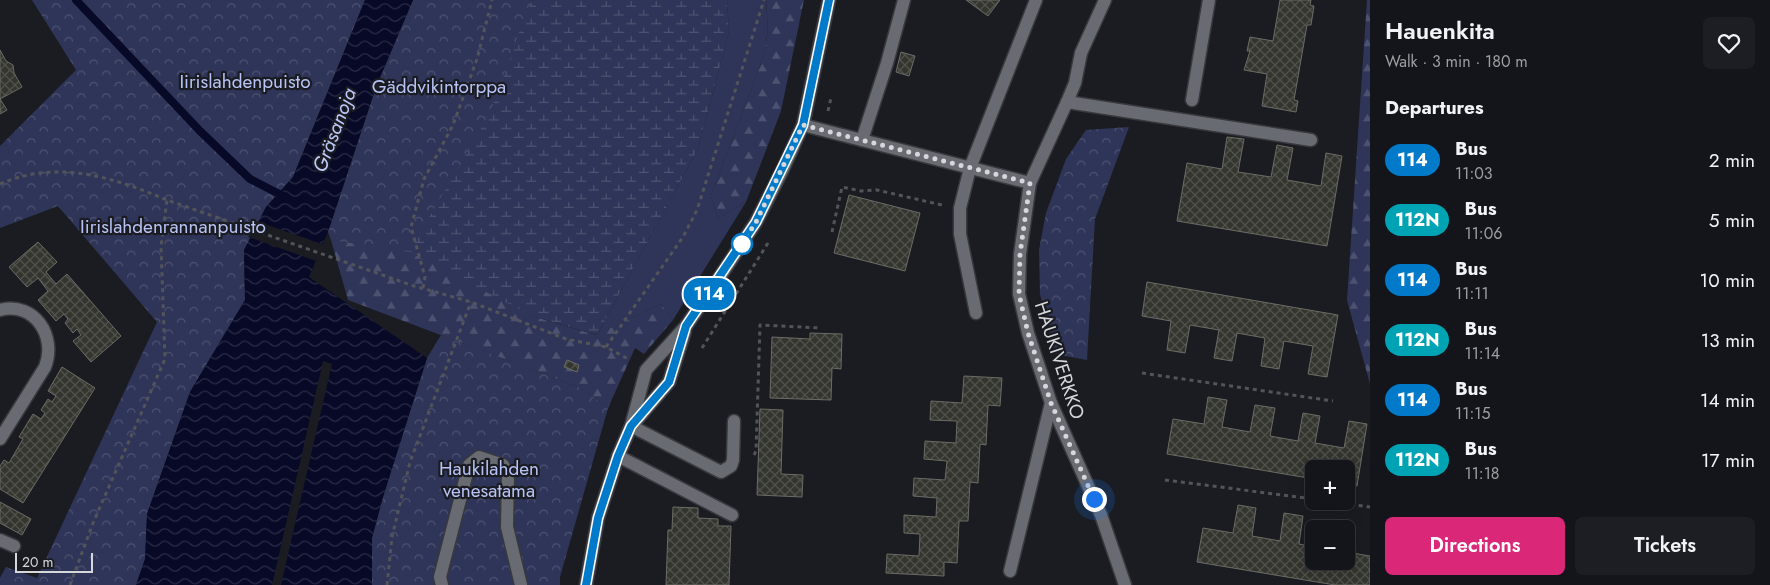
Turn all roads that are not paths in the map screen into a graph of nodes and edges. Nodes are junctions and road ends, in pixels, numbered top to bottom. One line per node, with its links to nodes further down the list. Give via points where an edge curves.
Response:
1 (829, 0): 8 (street)
2 (904, 0): 9 (street)
3 (1036, 0): 11 (street)
4 (1105, 0): 7 (street, HAUKIVERKKO, via 1081,53)
5 (1209, 0): 6 (street)
6 (1192, 100)
7 (1067, 102): 10 (street); 12 (street, HAUKIVERKKO)
8 (803, 125): 9 (street); 15 (street, via 756,222)
9 (862, 140): 11 (street)
10 (1312, 140)
11 (970, 168): 12 (street); 14 (street, via 960,208 960,234)
12 (1030, 183): 16 (street, HAUKIVERKKO, via 1020,254 1019,294)
13 (0, 310): 19 (street, via 23,309 36,318 47,332 50,355)
14 (976, 313)
15 (686, 326): 18 (street, via 669,382); 18 (street, via 646,370)
16 (1051, 403): 24 (street); 28 (street, HAUKIVERKKO, via 1101,515)
17 (734, 421): 18 (street, via 733,460 726,470 717,472)
18 (631, 426): 20 (street)
19 (0, 439)
20 (618, 456): 21 (street); 27 (street, via 598,518)
21 (732, 515)
22 (0, 540): 23 (street)
23 (14, 546)
24 (1010, 572)
25 (442, 585): 26 (street, via 440,577 469,465 478,457 502,465 508,474 507,527)
26 (521, 585)
27 (586, 585)
28 (1125, 585)

